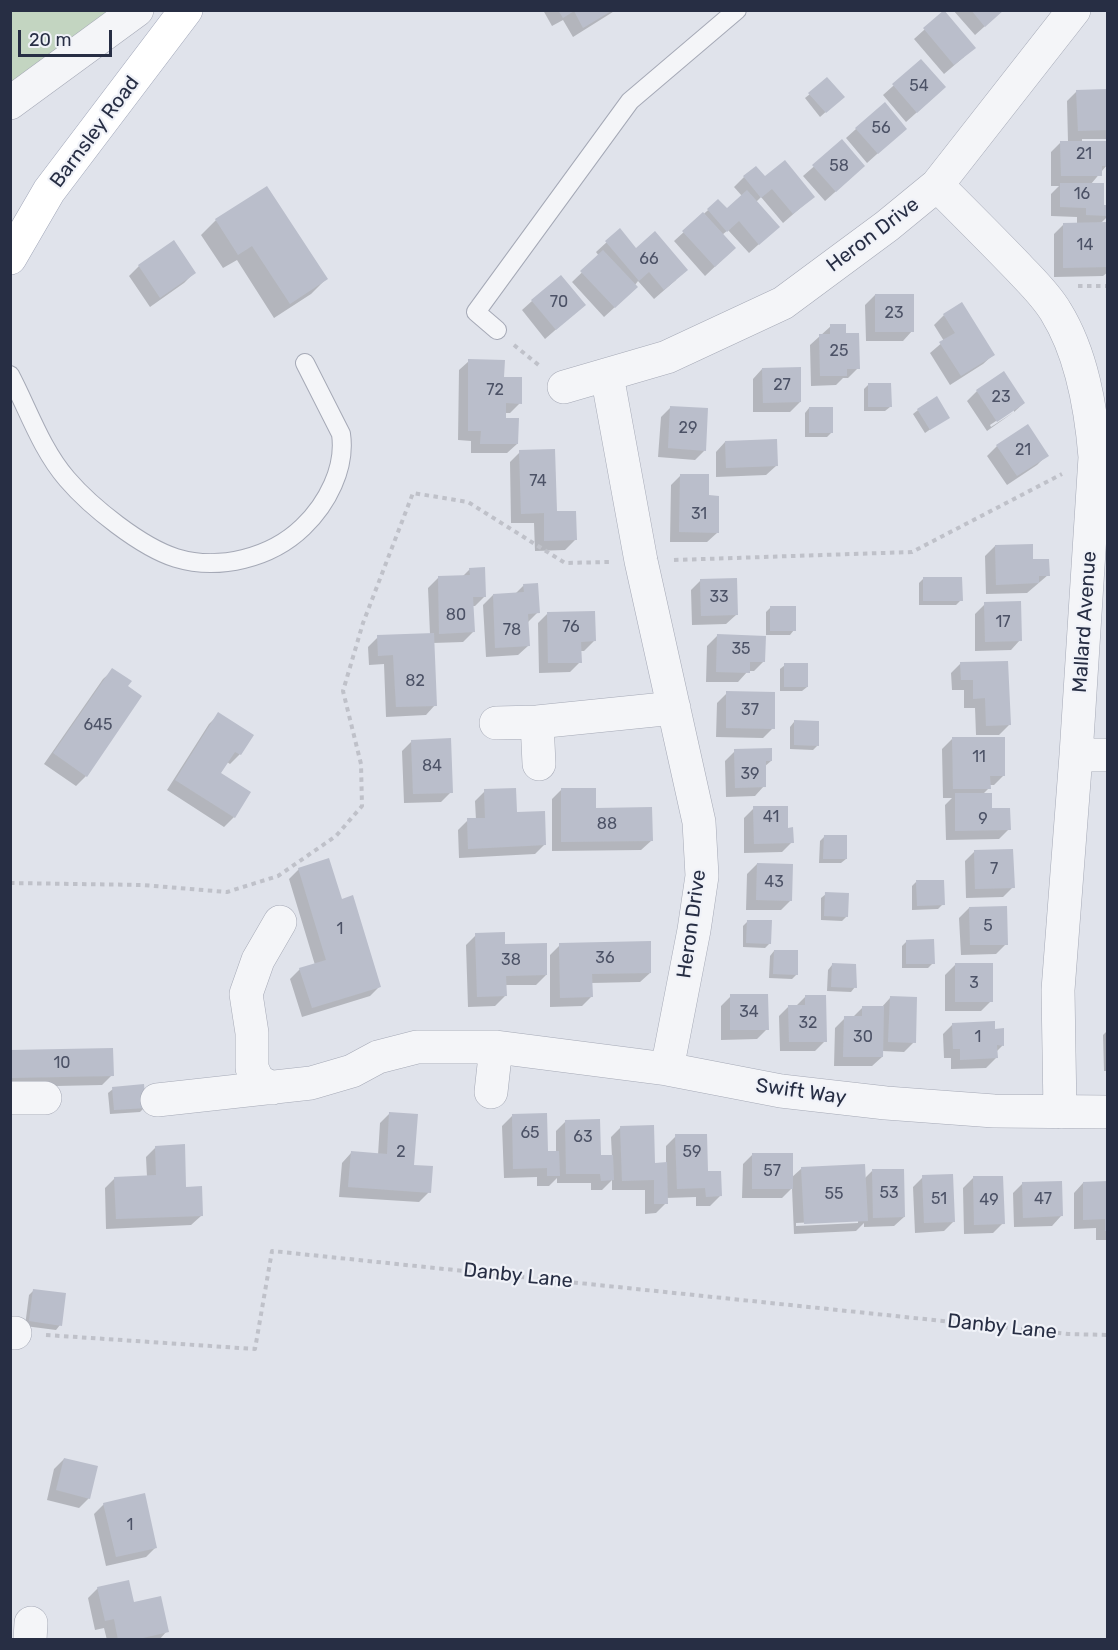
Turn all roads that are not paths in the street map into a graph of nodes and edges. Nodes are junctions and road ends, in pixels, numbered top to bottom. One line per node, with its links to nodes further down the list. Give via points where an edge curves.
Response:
1 (137, 10): 5 (street)
2 (186, 10): 7 (main road, Barnsley Road, via 50,191)
3 (737, 10): 8 (lane, via 630,101 476,312)
4 (1074, 10): 6 (street, Heron Drive)
5 (10, 103)
6 (937, 185): 11 (street, Heron Drive, via 783,303 667,357); 13 (street, Mallard Avenue, via 1036,286 1056,312 1072,344)
7 (10, 258)
8 (497, 330)
9 (304, 363): 10 (lane, via 341,434 343,444 333,486 309,521 285,543 256,556 217,564 175,558 152,547 87,500 52,458)
10 (10, 375)
11 (607, 375): 12 (street, Heron Drive); 14 (street, Heron Drive, via 641,561)
12 (564, 387)
13 (1099, 444): 17 (street, Mallard Avenue)
14 (674, 708): 15 (street); 21 (street, Heron Drive, via 699,822 702,876)
15 (537, 722): 16 (street); 18 (street)
16 (496, 723)
17 (1092, 755): 27 (street, Mallard Avenue, via 1058,990)
18 (539, 764)
19 (280, 922): 22 (street, via 258,960 246,994 252,1068 258,1081)
20 (496, 1047): 21 (street, Swift Way); 22 (street, Swift Way, via 417,1047 378,1057 352,1071 311,1083); 23 (street)
21 (667, 1068): 27 (street, Swift Way, via 781,1091 886,1103)
22 (272, 1088): 26 (street, Swift Way)
23 (491, 1092)
24 (10, 1098): 25 (street)
25 (45, 1098)
26 (157, 1100)
27 (1060, 1112): 28 (street, Swift Way)
28 (1107, 1112)

